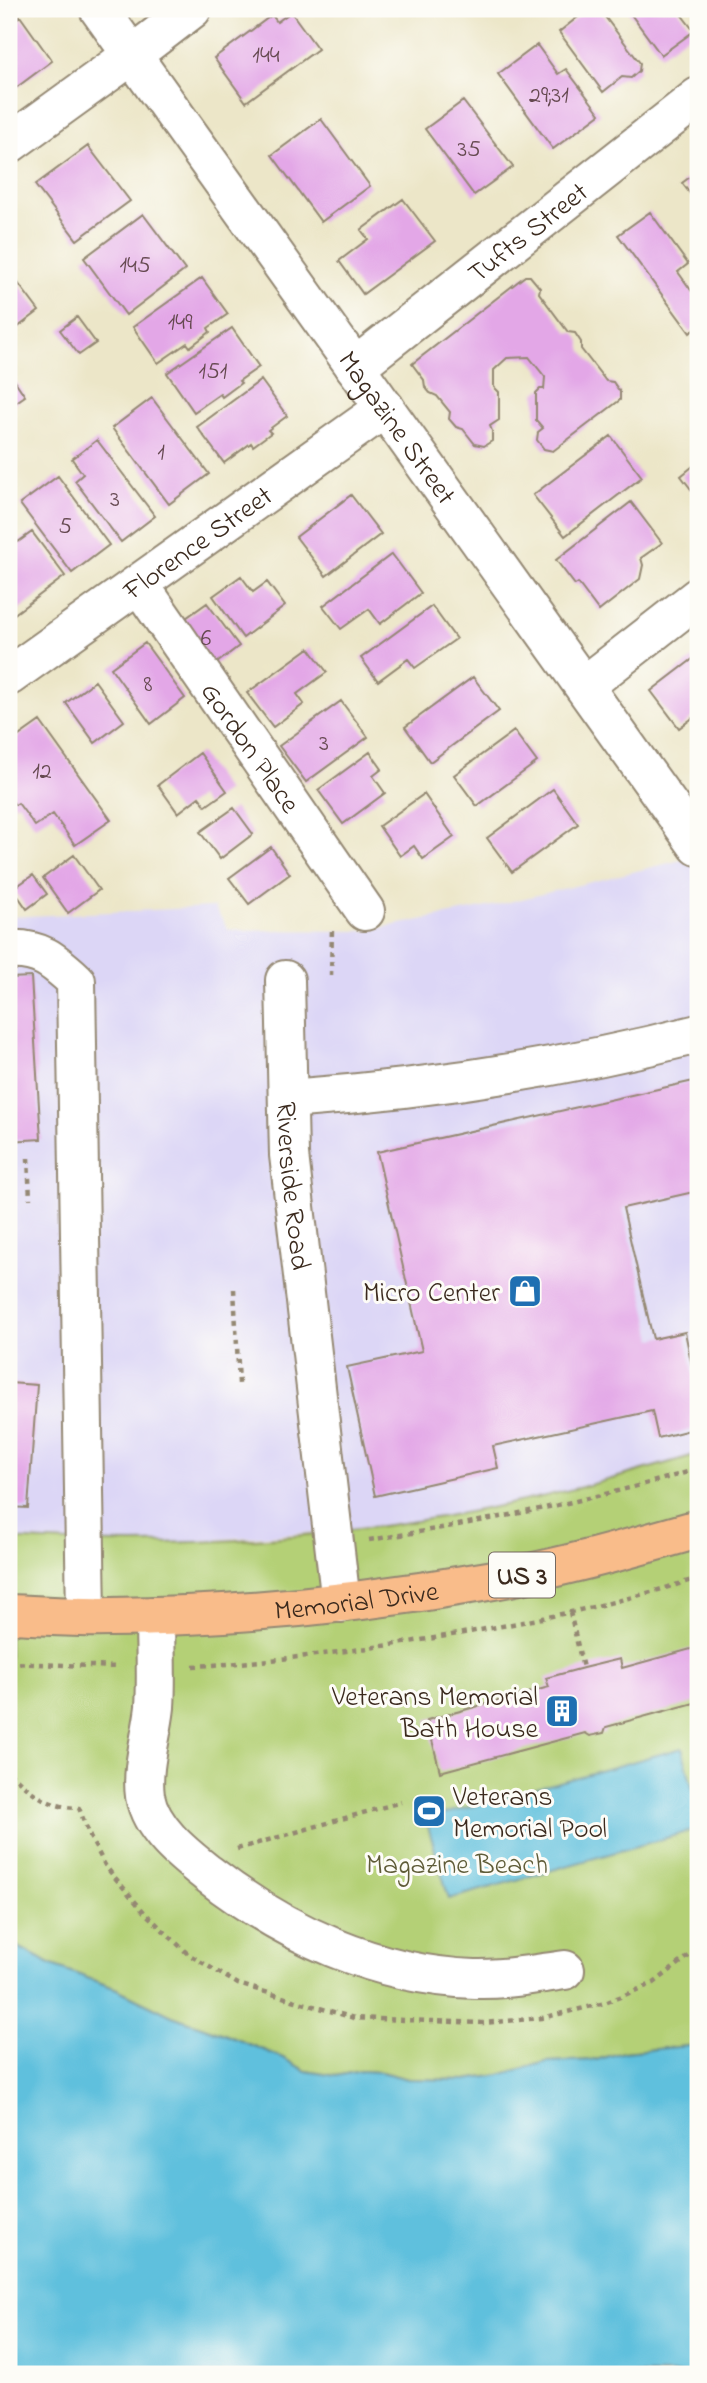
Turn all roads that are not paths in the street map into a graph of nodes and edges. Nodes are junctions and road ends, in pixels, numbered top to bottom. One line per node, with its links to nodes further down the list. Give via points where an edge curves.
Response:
1 (99, 9): 3 (street, Magazine Street)
2 (191, 9): 3 (street)
3 (132, 55): 5 (street); 6 (street, Magazine Street)
4 (698, 97): 6 (street, Tufts Street)
5 (9, 144)
6 (355, 367): 7 (street, Magazine Street)
7 (385, 408): 8 (street, Florence Street); 11 (street, Magazine Street)
8 (139, 584): 10 (street, Florence Street); 13 (street, Gordon Place)
9 (698, 597): 11 (street)
10 (9, 676)
11 (584, 686): 12 (street, Magazine Street)
12 (698, 846)
13 (365, 911)
14 (9, 950): 22 (street, via 39,953 76,981)
15 (285, 980): 17 (street)
16 (698, 1034): 17 (street, Riverside Road, via 432,1085)
17 (289, 1099): 19 (street, Riverside Road, via 293,1189)
18 (698, 1529): 19 (highway, Memorial Drive / US 3, via 518,1575)
19 (341, 1603): 21 (highway, Memorial Drive / US 3)
20 (9, 1614): 22 (highway, Memorial Drive / US 3)
21 (155, 1616): 22 (highway, Memorial Drive / US 3); 23 (street, via 155,1702 146,1797 167,1837 193,1862 272,1918 374,1962 436,1976 476,1979)
22 (86, 1617)
23 (565, 1970)

